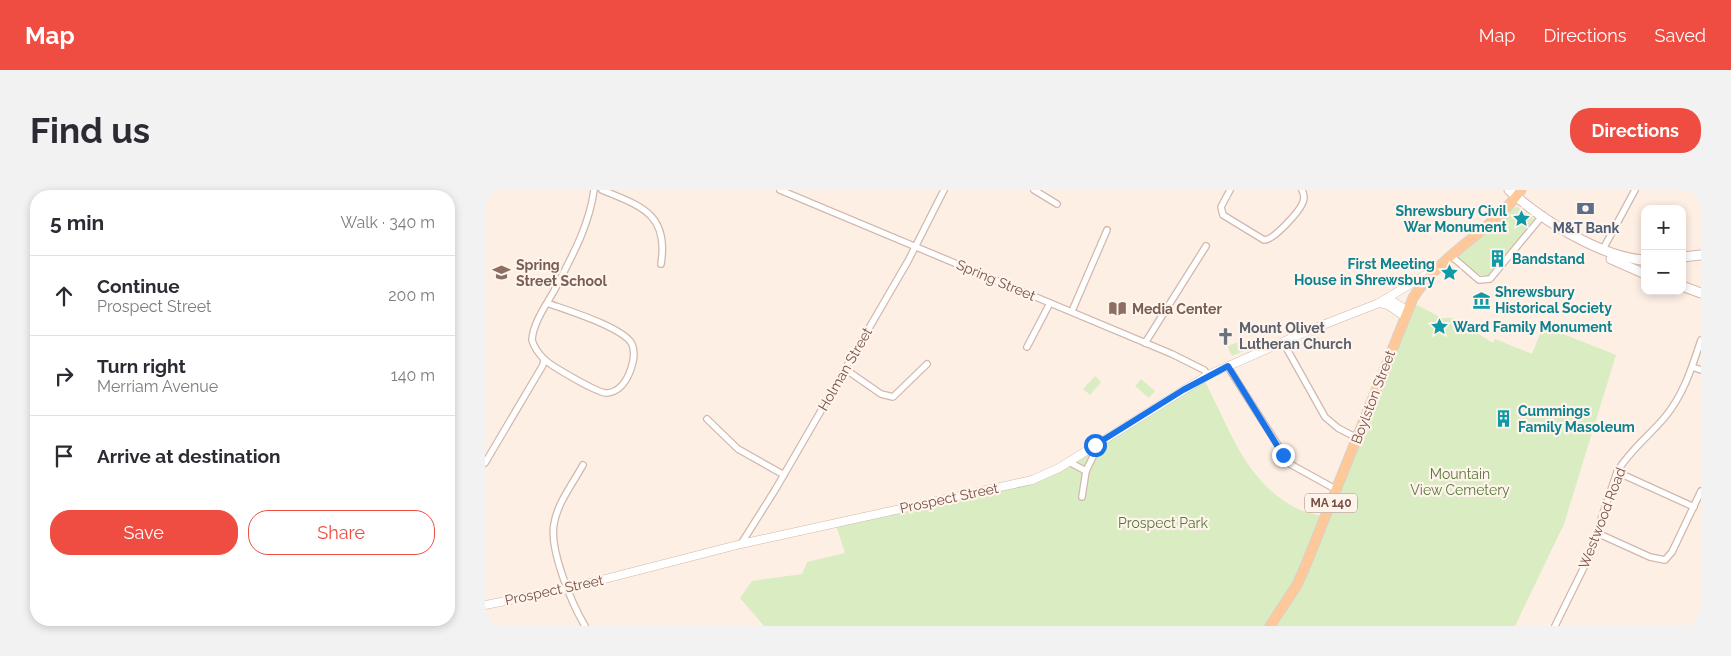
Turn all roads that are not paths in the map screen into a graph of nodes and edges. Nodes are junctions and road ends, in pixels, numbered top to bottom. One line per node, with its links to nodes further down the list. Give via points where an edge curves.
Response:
1 (594, 190): 28 (street, via 584,230)
2 (602, 190): 22 (street, via 641,207 652,216 663,241)
3 (781, 190): 10 (street, Spring Street)
4 (944, 190): 15 (street, Holman Street)
5 (1034, 190): 12 (street)
6 (1230, 190): 7 (street, via 1222,204 1223,215 1264,240 1272,238 1303,204)
7 (1302, 190)
8 (1509, 190): 11 (main road)
9 (1635, 190): 17 (street)
10 (788, 191): 15 (street, Spring Street)
11 (1519, 193): 13 (main road); 18 (main road, Boylston Street / MA 140)
12 (1057, 204)
13 (1543, 215): 17 (main road); 18 (street, via 1494,276 1484,280 1475,276)
14 (1107, 230): 31 (street)
15 (916, 246): 29 (street, Spring Street); 41 (street, Holman Street)
16 (1206, 246): 35 (street)
17 (1602, 251): 21 (main road); 24 (main road, via 1612,260)
18 (1450, 255): 23 (main road, Boylston Street / MA 140)
19 (1701, 255): 20 (main road)
20 (1686, 257)
21 (1641, 260)
22 (661, 264)
23 (1432, 271): 27 (street, Prospect Street); 32 (main road, Boylston Street / MA 140)
24 (1641, 273)
25 (1686, 287): 26 (main road)
26 (1701, 293)
27 (1387, 298): 30 (street, Prospect Street); 32 (street)
28 (547, 303): 37 (street, via 533,334 533,345); 37 (street, via 622,334 632,345 634,359 623,383 615,391 605,393 597,392)
29 (1051, 303): 31 (street, Spring Street); 36 (street)
30 (1379, 303): 32 (street); 34 (street, Prospect Street)
31 (1072, 311): 35 (street, Spring Street)
32 (1405, 313): 45 (main road, Boylston Street / MA 140)
33 (1701, 340): 40 (street, Westwood Road)
34 (1283, 342): 39 (street, Prospect Street); 45 (street, via 1325,417)
35 (1145, 343): 43 (street, Spring Street, via 1185,360)
36 (1027, 347)
37 (544, 359): 48 (street)
38 (927, 364): 41 (street, via 893,397 881,394)
39 (1228, 366): 43 (street, Prospect Street); 53 (street, via 1290,464)
40 (1693, 367): 42 (street); 51 (street, Westwood Road, via 1672,408)
41 (845, 369): 52 (street, Holman Street)
42 (1701, 370)
43 (1208, 375): 46 (street, Prospect Street)
44 (707, 420): 52 (street, via 736,447)
45 (1357, 438): 53 (main road, Boylston Street / MA 140)
46 (1100, 442): 47 (street, Prospect Street); 50 (street)
47 (1069, 462): 50 (street); 59 (street, Prospect Street, via 1032,480)
48 (485, 463)
49 (583, 465): 61 (street, via 553,526)
50 (1086, 471): 55 (street)
51 (1617, 472): 56 (street); 58 (street, Westwood Road)
52 (783, 475): 57 (street, Holman Street)
53 (1337, 490): 64 (main road, Boylston Street / MA 140, via 1297,585)
54 (1701, 491): 56 (street)
55 (1081, 497)
56 (1694, 507): 58 (street, via 1665,560 1650,557)
57 (750, 530): 59 (street); 60 (street, Holman Street)
58 (1597, 533): 65 (street, Westwood Road)
59 (756, 540): 60 (street, Prospect Street)
60 (741, 544): 61 (street, Prospect Street)
61 (566, 589): 62 (street, Prospect Street); 63 (street)
62 (485, 604)
63 (585, 626)
64 (1270, 626)
65 (1555, 626)

